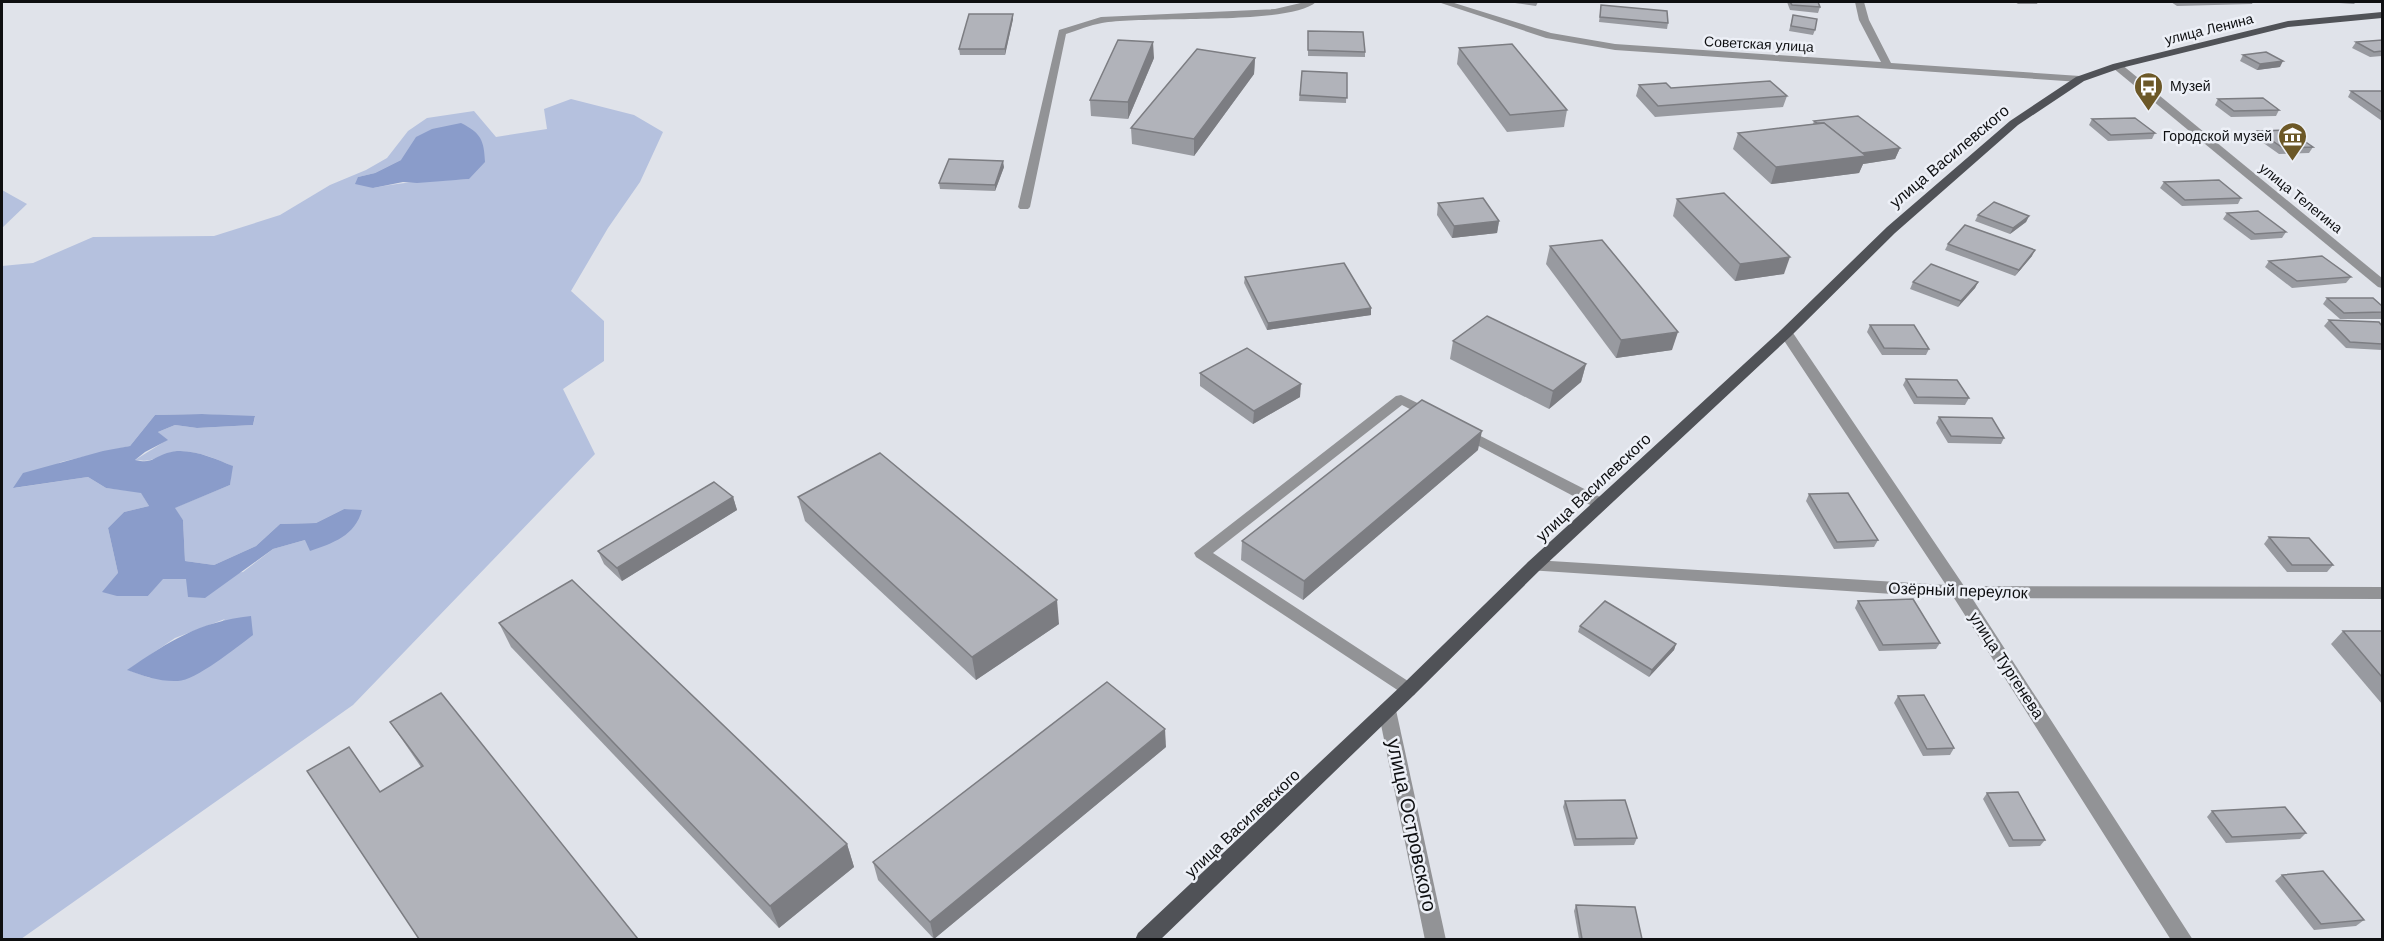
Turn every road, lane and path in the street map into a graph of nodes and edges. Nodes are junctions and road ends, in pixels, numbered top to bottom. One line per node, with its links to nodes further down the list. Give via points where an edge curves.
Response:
1 (1311, 2): 8 (street, via 1275,12 1101,20 1062,32)
2 (1443, 2): 5 (street, Советская улица, via 1549,36 1615,47)
3 (1860, 2): 5 (street, via 1864,20)
4 (2382, 15): 6 (main road, улица Ленина, via 2288,24)
5 (1887, 65): 7 (street, Советская улица)
6 (2117, 66): 7 (main road, улица Ленина); 9 (street, улица Телегина)
7 (2080, 79): 10 (main road, улица Василевского, via 2014,123 1891,230)
8 (1024, 207)
9 (2382, 284)
10 (1786, 333): 11 (main road, улица Василевского); 13 (street, улица Тургенева)
11 (1601, 504): 12 (main road, улица Василевского); 15 (street, via 1401,399 1202,553)
12 (1534, 566): 13 (street, Озёрный переулок); 15 (main road, улица Василевского)
13 (1959, 592): 14 (street, Озёрный переулок); 19 (street, улица Тургенева)
14 (2382, 593)
15 (1408, 690): 16 (main road, улица Василевского)
16 (1387, 710): 17 (main road, улица Василевского); 18 (street, улица Островского)
17 (1145, 939)
18 (1436, 939)
19 (2183, 939)

